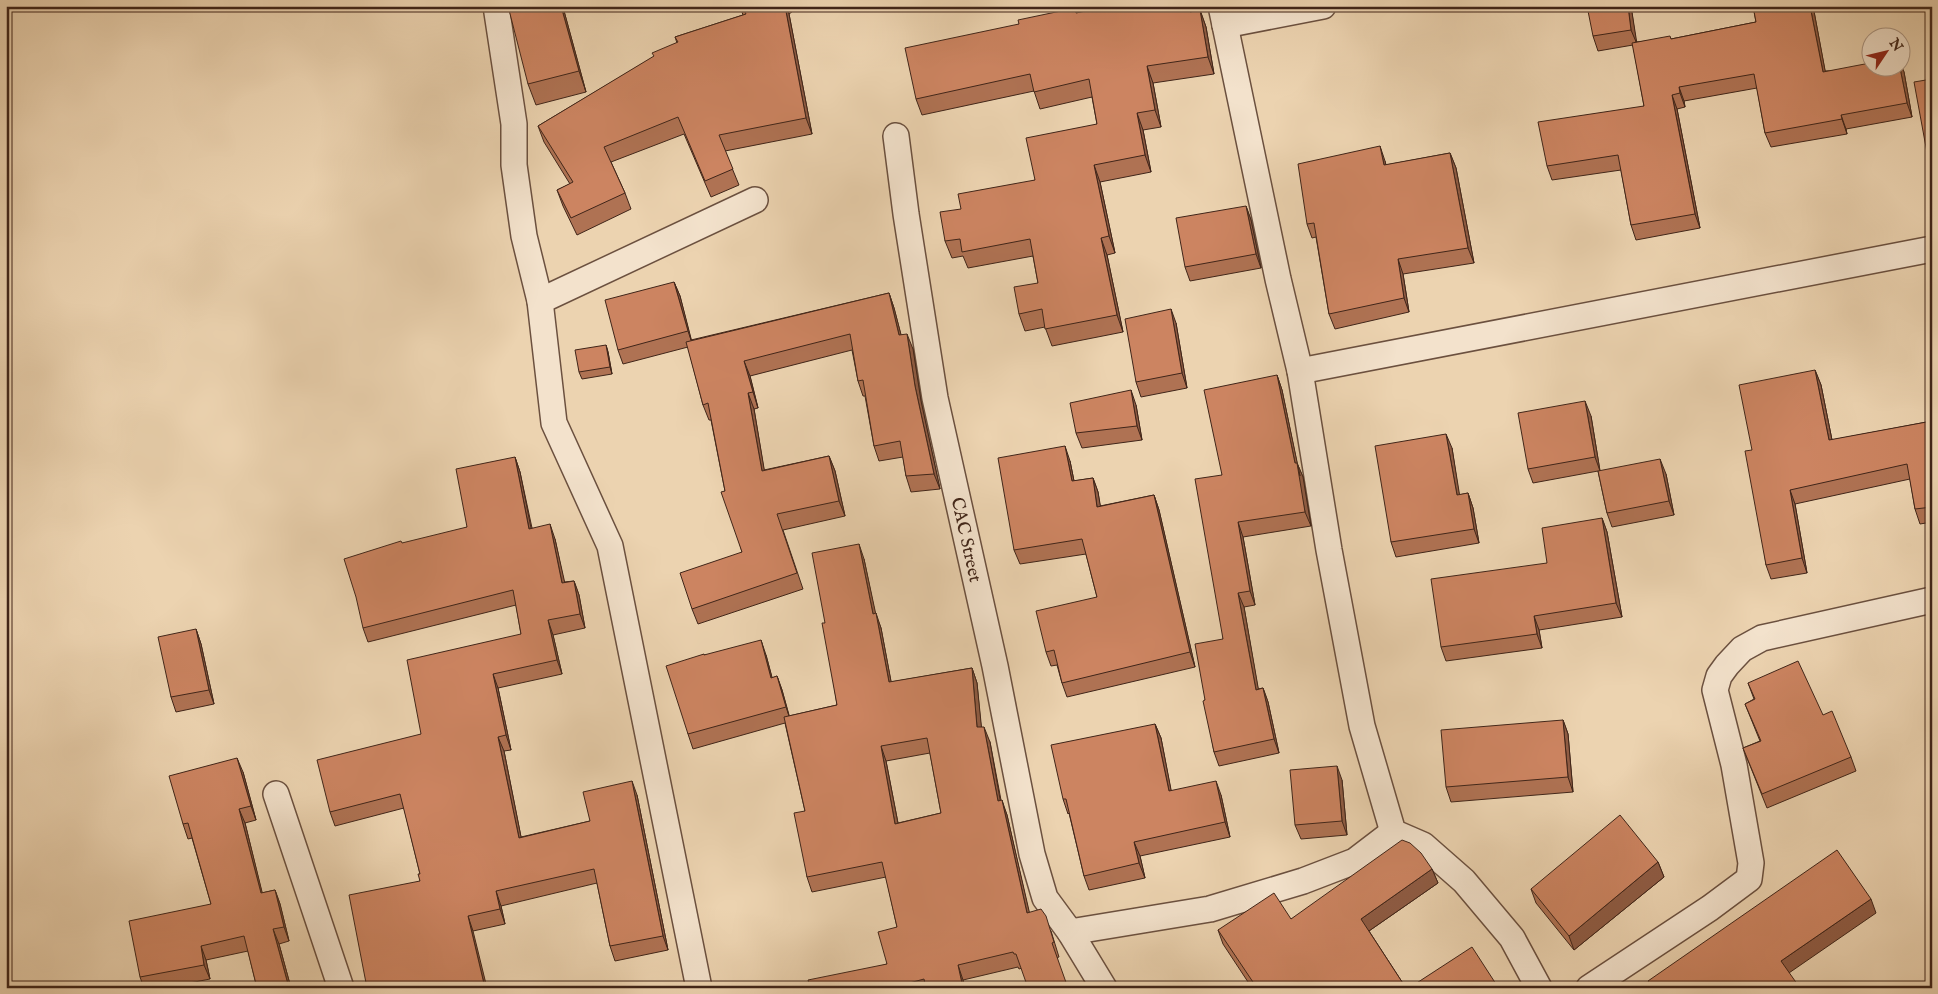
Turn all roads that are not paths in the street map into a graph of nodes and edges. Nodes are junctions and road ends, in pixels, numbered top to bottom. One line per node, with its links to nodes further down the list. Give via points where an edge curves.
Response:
1 (496, 6): 7 (street, via 514,124 514,165 524,236)
2 (1323, 6): 3 (street)
3 (1223, 16): 8 (street)
4 (896, 136): 12 (street, CAC Street, via 935,398 995,666 1032,854 1045,898)
5 (755, 200): 7 (street)
6 (1932, 249): 8 (street)
7 (540, 301): 14 (street, via 554,423 610,546)
8 (1300, 371): 11 (street, via 1362,726)
9 (1932, 600): 17 (street, via 1762,638 1742,649 1719,676 1715,690 1734,765 1751,863 1749,879)
10 (276, 794): 13 (street)
11 (1393, 832): 12 (street, via 1356,861 1303,881 1210,908); 16 (street, via 1423,845 1464,881 1512,938)
12 (1070, 932): 15 (street, CAC Street)
13 (341, 988)
14 (699, 988)
15 (1104, 988)
16 (1538, 988)
17 (1589, 988)

